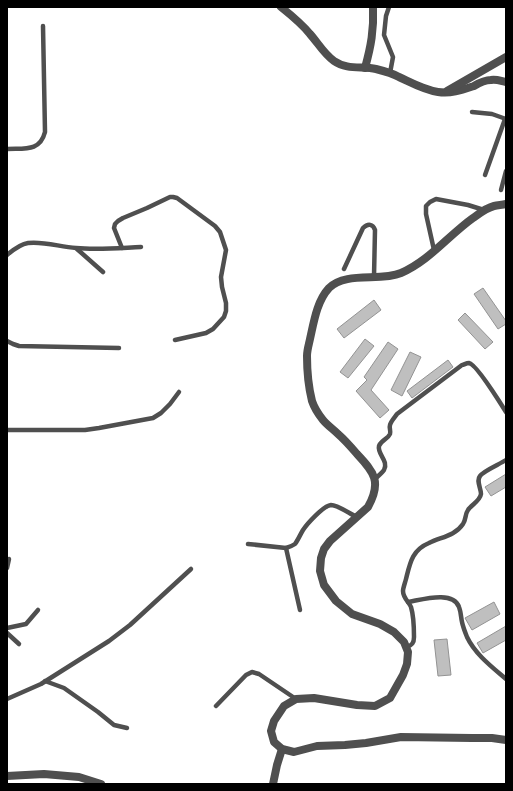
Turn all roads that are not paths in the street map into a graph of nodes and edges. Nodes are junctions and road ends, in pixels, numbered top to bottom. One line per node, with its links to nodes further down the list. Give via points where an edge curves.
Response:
1 (281, 7): 6 (street, via 309,32 335,62)
2 (373, 7): 6 (street, via 374,25)
3 (389, 7): 7 (lane, via 384,35 393,57)
4 (43, 26): 12 (lane, via 44,138 37,146)
5 (506, 57): 9 (street)
6 (365, 68): 7 (street)
7 (390, 73): 9 (street, via 426,89)
8 (506, 82): 9 (street, via 483,81 461,91)
9 (445, 92)
10 (472, 112): 11 (lane, via 492,114)
11 (505, 119): 14 (lane)
12 (7, 149)
13 (506, 171): 15 (lane)
14 (485, 175)
15 (501, 190)
16 (506, 204): 17 (street)
17 (484, 210): 21 (street); 21 (lane, via 436,199 430,202 426,206 426,214)
18 (141, 247): 19 (lane)
19 (122, 248): 20 (lane); 26 (lane, via 114,228 115,224 170,197 177,198 218,229 226,250 221,277 226,303 224,317 206,333)
20 (77, 249): 22 (lane, via 44,243 26,243); 24 (lane)
21 (434, 250): 25 (street, via 414,266 400,273)
22 (7, 255)
23 (344, 268): 25 (lane, via 364,228 370,225 375,230)
24 (103, 272)
25 (374, 277): 33 (street, via 337,282 323,296 315,317 307,356 313,402 323,420 371,469)
26 (175, 340)
27 (7, 341): 28 (lane, via 19,346)
28 (119, 348)
29 (179, 392): 31 (lane, via 161,413 153,418 85,430)
30 (506, 412): 33 (lane, via 479,372 469,364 462,365 397,414 390,424 389,436 379,446 385,466)
31 (7, 430)
32 (506, 460): 40 (lane, via 479,477 481,494 467,511 464,523 458,530 423,545 416,552 411,560 403,591)
33 (375, 479): 34 (street, via 372,500)
34 (356, 517): 36 (lane, via 332,505 325,507 310,521 296,543); 46 (street, via 324,549 320,558 320,571 324,585 336,601 352,614 394,632)
35 (248, 544): 36 (lane)
36 (286, 548): 42 (lane)
37 (9, 558): 38 (lane)
38 (7, 568)
39 (191, 569): 48 (lane, via 130,625)
40 (408, 602): 46 (lane, via 413,614 414,641); 47 (lane, via 433,597 457,603 468,638 486,662)
41 (38, 610): 43 (lane, via 26,624)
42 (300, 610)
43 (7, 628)
44 (7, 633): 45 (lane)
45 (19, 644)
46 (407, 647): 50 (street, via 404,675 390,698 375,706 314,698)
47 (506, 679)
48 (45, 681): 49 (lane); 52 (lane, via 64,688 114,726)
49 (7, 699)
50 (296, 699): 51 (lane, via 252,672); 54 (street, via 284,706 271,731 274,742)
51 (216, 706)
52 (127, 728)
53 (506, 740): 54 (street, via 401,737 366,743 317,746 294,752)
54 (282, 749): 57 (street)
55 (8, 778): 56 (street, via 44,774 79,776)
56 (101, 784)
57 (273, 784)

